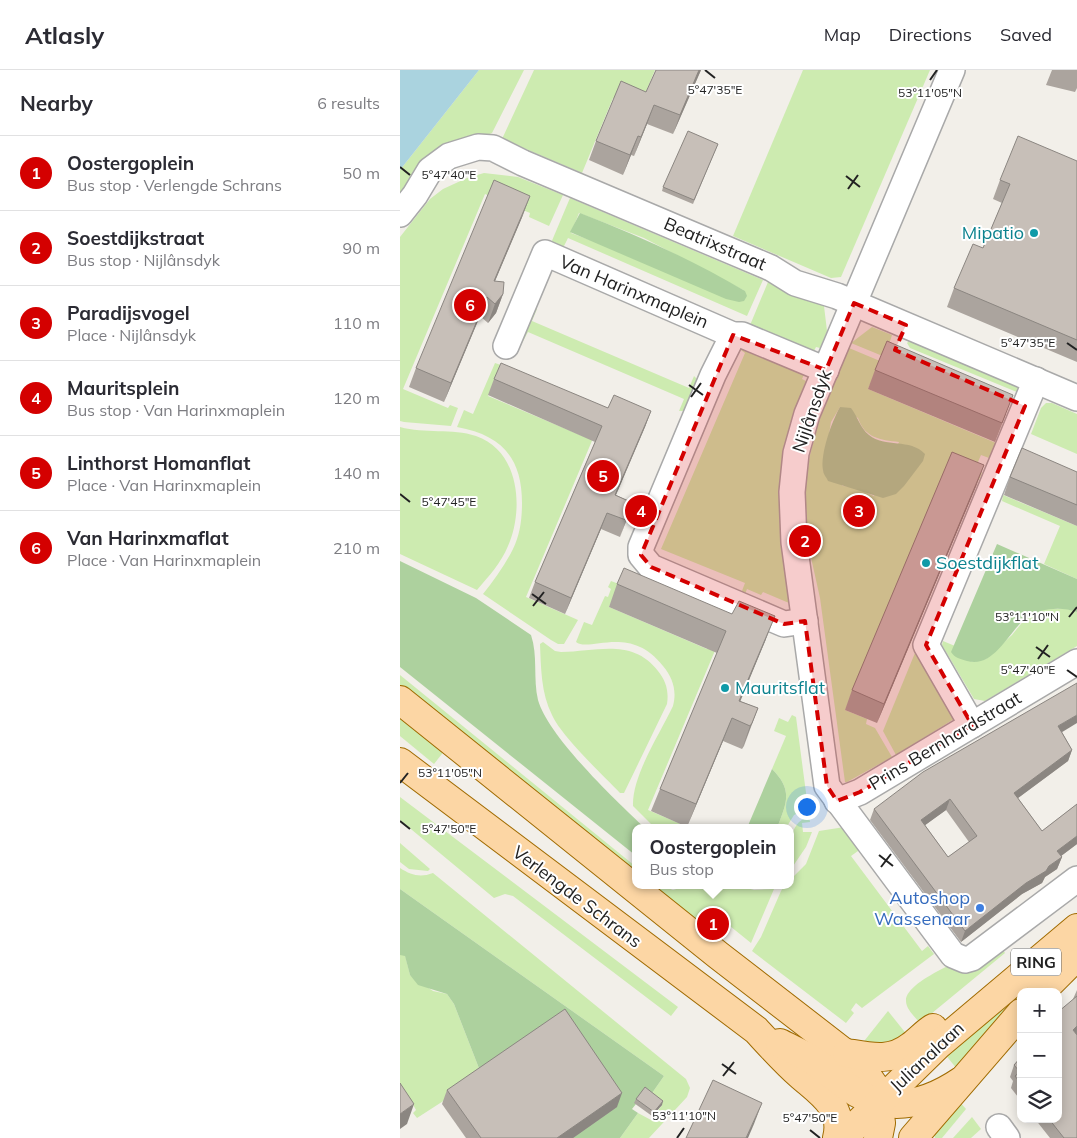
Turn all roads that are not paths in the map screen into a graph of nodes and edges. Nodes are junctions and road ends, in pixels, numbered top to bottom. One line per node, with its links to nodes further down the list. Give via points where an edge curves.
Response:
1 (952, 70): 3 (street, Nijlânsdyk)
2 (408, 204): 3 (street, Beatrixstraat, via 452,172 472,165 523,163 771,268 795,283)
3 (854, 303): 4 (street, Beatrixstraat); 8 (street, Nijlânsdyk)
4 (906, 325): 7 (street); 9 (street, Beatrixstraat)
5 (733, 335): 6 (street, Van Harinxmaplein, via 545,253); 8 (street, Van Harinxmaplein); 11 (street, via 641,547 641,555 651,567 784,624)
6 (506, 346)
7 (895, 350)
8 (826, 370): 11 (street, Nijlânsdyk, via 796,454 792,492 794,542)
9 (1036, 380): 10 (street, Beatrixstraat); 14 (street, via 1017,403 1017,450 926,645)
10 (1077, 398)
11 (805, 621): 16 (street, Nijlânsdyk, via 827,786)
12 (1077, 662): 14 (street, Prins Bernhardstraat)
13 (400, 700): 18 (main road)
14 (972, 725): 16 (street, Prins Bernhardstraat, via 860,792)
15 (400, 762): 25 (main road, Verlengde Schrans)
16 (837, 801): 17 (street, Nijlânsdyk, via 953,955 965,960)
17 (1077, 879)
18 (632, 886)
19 (636, 889): 26 (main road)
20 (1077, 928): 23 (main road, Julianalaan / RING)
21 (1077, 956): 22 (main road, RING)
22 (1045, 988)
23 (996, 996): 26 (main road, Julianalaan, via 931,1029 904,1052 886,1058); 28 (main road, Julianalaan / RING, via 938,1045)
24 (1017, 1018): 27 (main road, Julianalaan)
25 (756, 1030): 28 (main road, Verlengde Schrans, via 812,1060 857,1093); 30 (main road, Verlengde Schrans, via 800,1075 825,1095 836,1114)
26 (847, 1053): 28 (main road, via 868,1074)
27 (961, 1081): 28 (main road, Julianalaan, via 938,1095 915,1103); 29 (main road, Julianalaan)
28 (880, 1101): 31 (main road, RING); 32 (main road)
29 (916, 1135)
30 (837, 1138)
31 (843, 1138)
32 (878, 1138)

